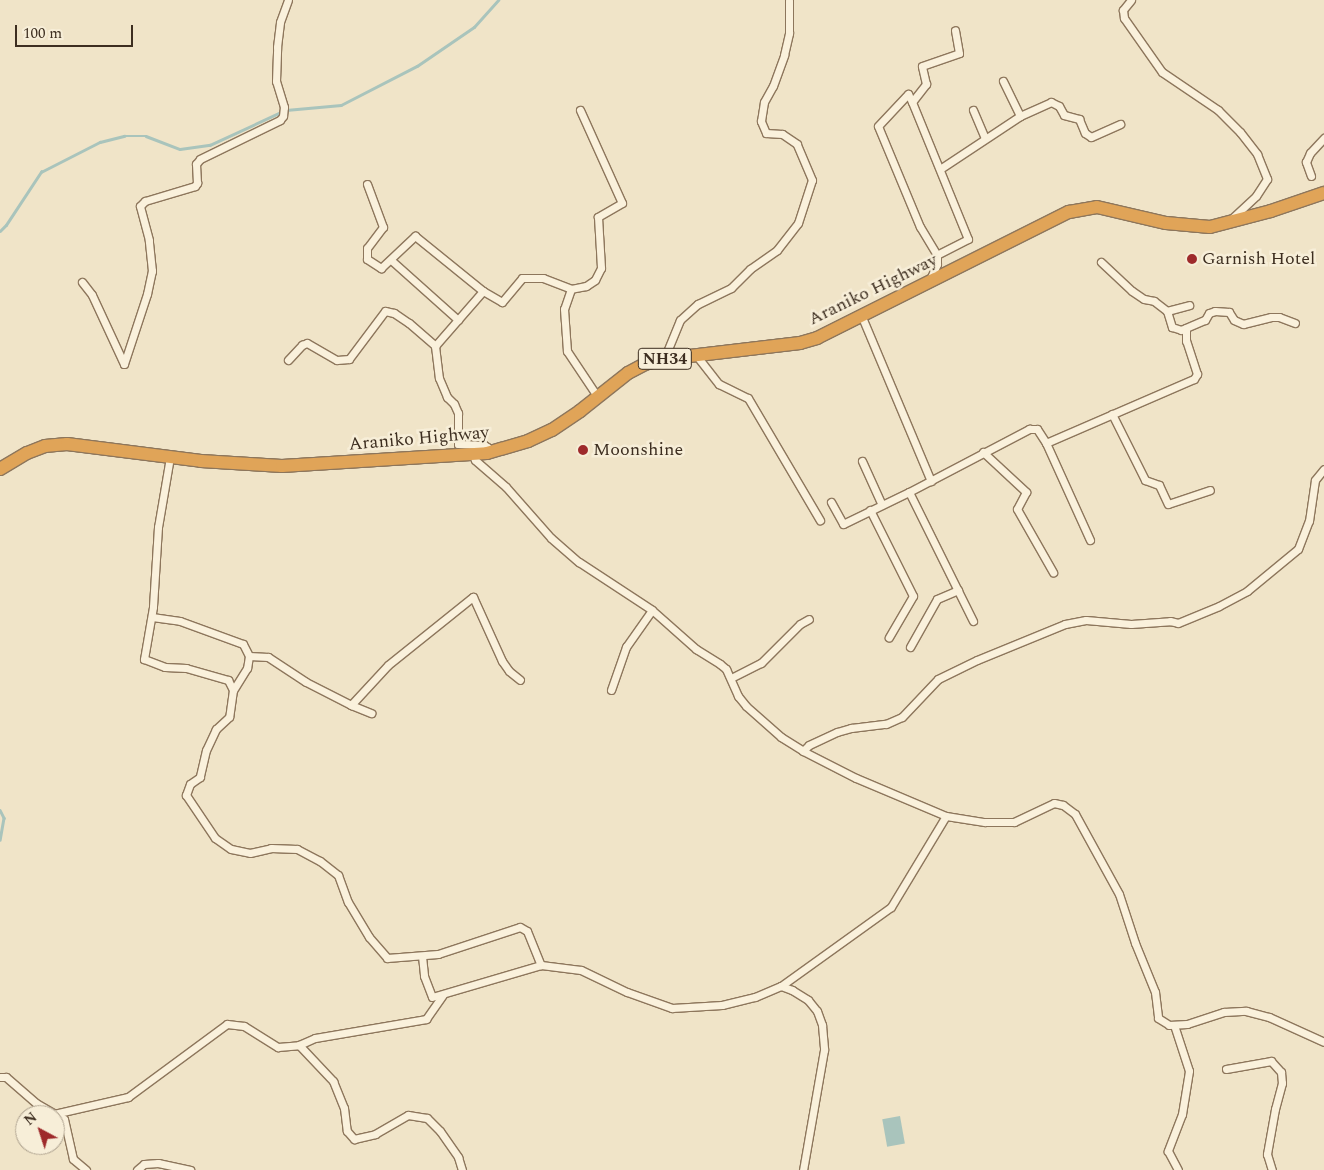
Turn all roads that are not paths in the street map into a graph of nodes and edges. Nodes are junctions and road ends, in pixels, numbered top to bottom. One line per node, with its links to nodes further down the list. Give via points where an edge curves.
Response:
1 (288, 0): 21 (street, via 280,22 276,81 284,107 283,116 200,159 196,164 195,186 140,206 149,240 152,271 124,364 92,296)
2 (789, 0): 33 (street, via 789,32 784,55 764,102 761,121 766,133 782,134 797,144 812,180 798,223 777,250 750,269 731,288 698,304 680,320)
3 (1131, 0): 17 (street, via 1123,10 1124,18 1162,72 1218,110 1257,154 1267,179 1256,196)
4 (955, 30): 6 (street, via 960,53 922,66 926,84)
5 (1003, 81): 9 (street)
6 (912, 102): 13 (street); 18 (street, via 908,94 878,126 920,227)
7 (580, 110): 23 (street, via 622,203 598,218 601,268 595,280)
8 (973, 110): 11 (street)
9 (1020, 116): 10 (street, via 1050,102 1059,106 1064,115 1079,120 1085,133 1091,137); 11 (street)
10 (1120, 124)
11 (985, 138): 13 (street)
12 (1324, 138): 14 (street, via 1306,162)
13 (940, 169): 18 (street, via 968,239)
14 (1311, 176)
15 (367, 184): 19 (street, via 383,227 367,248 367,259 381,268)
16 (1324, 194): 17 (highway, Araniko Highway / NH34)
17 (1226, 223): 22 (highway, Araniko Highway / NH34, via 1210,227 1182,226 1116,210 1085,208 1049,221)
18 (937, 255): 22 (street, via 938,264)
19 (390, 260): 24 (street, via 415,236); 28 (street)
20 (1101, 262): 26 (street, via 1132,291)
21 (82, 282)
22 (928, 284): 27 (highway, Araniko Highway / NH34)
23 (571, 289): 24 (street, via 543,278 522,278 502,302); 35 (street, via 564,309 567,351)
24 (483, 291): 28 (street)
25 (1189, 305): 26 (street)
26 (1167, 311): 30 (street, via 1172,327)
27 (862, 318): 32 (highway, Araniko Highway / NH34, via 800,343); 45 (street)
28 (458, 320): 31 (street)
29 (1295, 323): 30 (street, via 1271,317 1243,324 1234,320 1229,312 1215,311 1209,313 1205,320)
30 (1186, 328): 36 (street, via 1186,341 1197,374 1194,379)
31 (435, 346): 34 (street, via 409,323 385,311 349,359 337,360 307,343); 39 (street, via 439,378 458,413 458,444 484,445)
32 (696, 355): 33 (highway, Araniko Highway / NH34); 51 (street, via 719,384 748,398)
33 (664, 359): 35 (highway, Araniko Highway / NH34, via 628,373)
34 (288, 360)
35 (597, 396): 39 (highway, Araniko Highway / NH34, via 552,430)
36 (1112, 414): 37 (street); 46 (street, via 1145,480 1159,485 1168,504)
37 (1046, 443): 38 (street, via 1037,429 1029,429); 52 (street)
38 (983, 452): 45 (street); 53 (street, via 1026,492 1017,509)
39 (487, 453): 40 (highway, Araniko Highway / NH34)
40 (473, 454): 41 (highway, Araniko Highway / NH34, via 282,466); 55 (street, via 475,460 506,487 551,538)
41 (170, 457): 43 (highway, Araniko Highway / NH34, via 67,444 44,446); 56 (street, via 158,527)
42 (862, 461): 49 (street)
43 (0, 469)
44 (1324, 469): 68 (street, via 1315,480 1309,521 1298,550 1247,591 1178,623 1131,624 1086,620 1065,624 938,679 902,717 886,724 837,732 809,744)
45 (931, 481): 47 (street)
46 (1210, 490)
47 (909, 492): 49 (street); 54 (street)
48 (831, 502): 50 (street, via 843,524)
49 (882, 505): 50 (street)
50 (870, 510): 59 (street, via 913,596)
51 (820, 520)
52 (1090, 540)
53 (1053, 572)
54 (958, 590): 58 (street); 60 (street, via 937,599)
55 (652, 610): 62 (street, via 696,649 720,664); 65 (street, via 626,647)
56 (152, 617): 61 (street, via 180,621 243,644); 64 (street, via 144,658 164,667 186,668 228,680)
57 (809, 619): 62 (street, via 761,663)
58 (973, 621)
59 (889, 637)
60 (910, 647)
61 (249, 656): 64 (street, via 247,668); 66 (street, via 268,657 296,677)
62 (732, 678): 68 (street, via 738,696 746,706 781,737)
63 (520, 680): 66 (street, via 502,661 473,597 388,665)
64 (234, 690): 70 (street, via 230,717 216,729 206,750 200,777 190,784 186,795 190,803 215,838 232,850 250,853 271,848 297,849 320,861 338,876 348,902 386,958)
65 (611, 690)
66 (351, 705): 67 (street)
67 (371, 713)
68 (804, 751): 69 (street, via 856,778)
69 (946, 816): 72 (street, via 891,907); 74 (street, via 985,822 1014,822 1054,803 1063,804 1075,814 1120,894 1155,992 1158,1018)
70 (422, 956): 71 (street, via 482,941 520,927 527,931); 73 (street, via 424,976 432,997)
71 (541, 965): 72 (street, via 581,970 672,1008 722,1005 756,997); 73 (street)
72 (781, 986): 86 (street, via 808,1000 822,1025 824,1050)
73 (443, 995): 76 (street, via 426,1019 315,1038)
74 (1174, 1025): 75 (street, via 1224,1012 1246,1011 1269,1016); 87 (street, via 1189,1071 1182,1114 1168,1151)
75 (1324, 1042)
76 (298, 1045): 80 (street, via 278,1047 244,1026 227,1024 128,1097); 85 (street, via 333,1081 344,1108 346,1131 354,1139 375,1134 408,1115 427,1118 440,1130 458,1157)
77 (1226, 1069): 88 (street, via 1271,1061 1281,1072 1282,1083 1267,1154)
78 (0, 1076): 79 (street, via 6,1077)
79 (39, 1105)
80 (65, 1111)
81 (65, 1124): 82 (street, via 73,1160)
82 (86, 1170)
83 (137, 1170): 84 (street, via 144,1164 158,1163)
84 (190, 1170)
85 (462, 1170)
86 (803, 1170)
87 (1178, 1170)
88 (1272, 1170)

